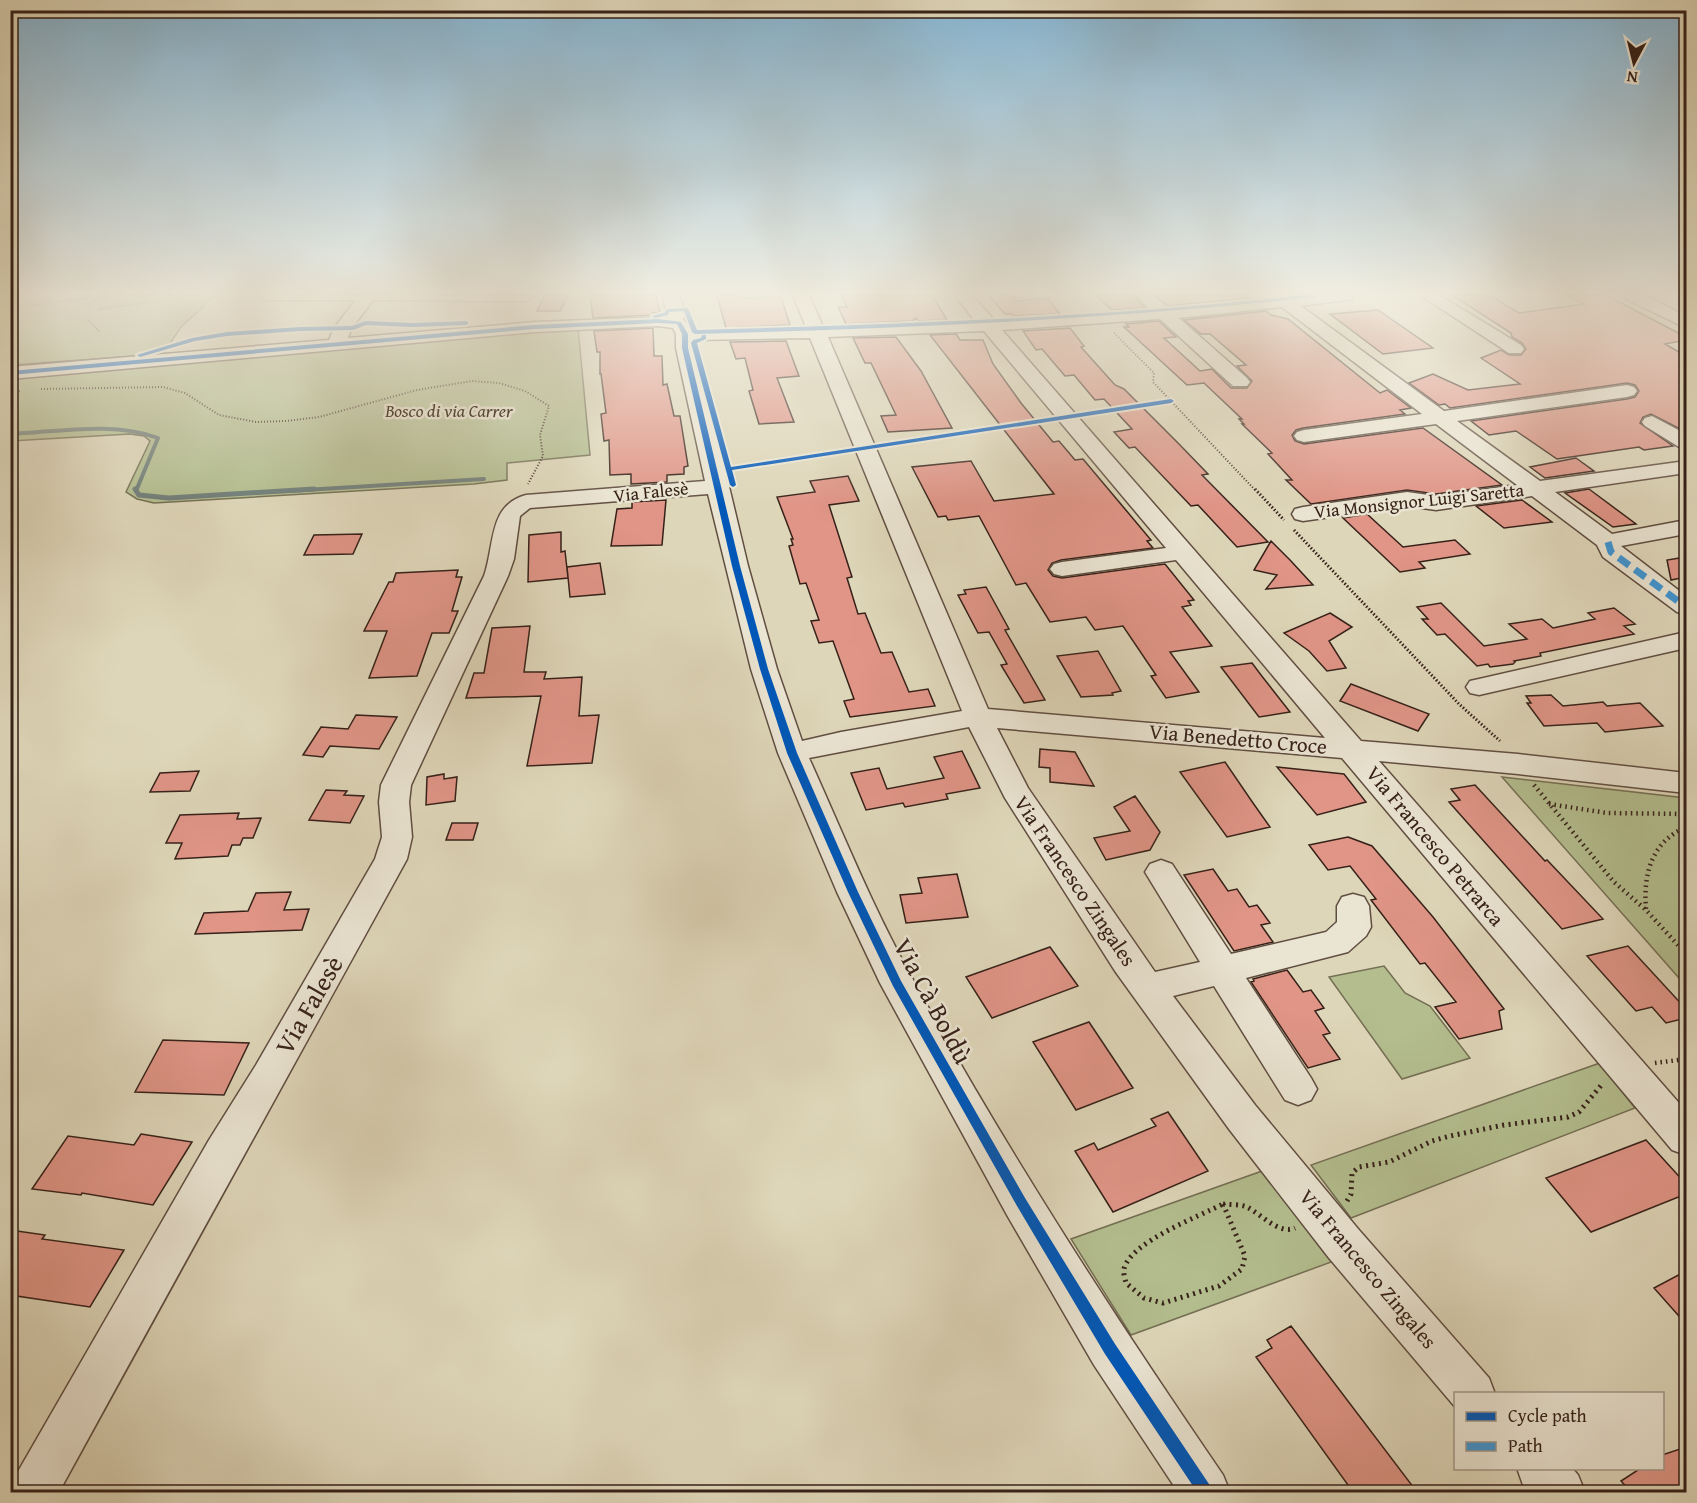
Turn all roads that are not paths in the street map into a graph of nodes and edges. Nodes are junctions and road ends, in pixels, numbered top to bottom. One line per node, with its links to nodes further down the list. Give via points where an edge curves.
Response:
1 (98, 365): 7 (street)
2 (689, 365): 15 (street, Via Falesè)
3 (831, 365): 25 (street, Via Francesco Zingales)
4 (1024, 365): 20 (street, Via Francesco Petrarca)
5 (1221, 365): 8 (street)
6 (1369, 365): 10 (street, Via Monsignor Luigi Saretta)
7 (10, 373)
8 (1240, 382)
9 (1627, 391): 10 (street)
10 (1438, 416): 12 (street); 16 (street, Via Monsignor Luigi Saretta)
11 (1652, 422): 13 (street)
12 (1304, 436)
13 (1686, 443)
14 (1681, 472): 16 (street, Via Monsignor Luigi Saretta)
15 (718, 486): 27 (street, Via Cà Boldù, via 755,641); 37 (street, Via Falesè, via 631,495 526,494 509,515 496,576 396,785 397,837 391,859)
16 (1536, 488): 17 (street, Via Monsignor Luigi Saretta, via 1437,503 1407,499); 19 (street, Via Monsignor Luigi Saretta)
17 (1303, 514)
18 (1686, 527): 19 (street)
19 (1608, 542): 22 (street, Via Monsignor Luigi Saretta, via 1611,552)
20 (1185, 552): 21 (street); 26 (street, Via Francesco Petrarca)
21 (1062, 569)
22 (1686, 607)
23 (1686, 640): 24 (street)
24 (1479, 687)
25 (978, 717): 26 (street, Via Benedetto Croce); 27 (street, Via Benedetto Croce); 32 (street, Via Francesco Zingales, via 1015,791)
26 (1353, 748): 28 (street, Via Benedetto Croce); 34 (street, Via Francesco Petrarca)
27 (792, 753): 38 (street, Via Cà Boldù, via 897,983 1110,1349)
28 (1686, 783)
29 (1161, 872): 31 (street)
30 (1353, 906): 31 (street, via 1354,927 1336,943)
31 (1223, 970): 32 (street); 33 (street)
32 (1147, 988): 35 (street, Via Francesco Zingales, via 1242,1117)
33 (1298, 1089)
34 (1686, 1138)
35 (1471, 1392)
36 (1542, 1470): 39 (street)
37 (33, 1492)
38 (1206, 1492)
39 (1562, 1492)

